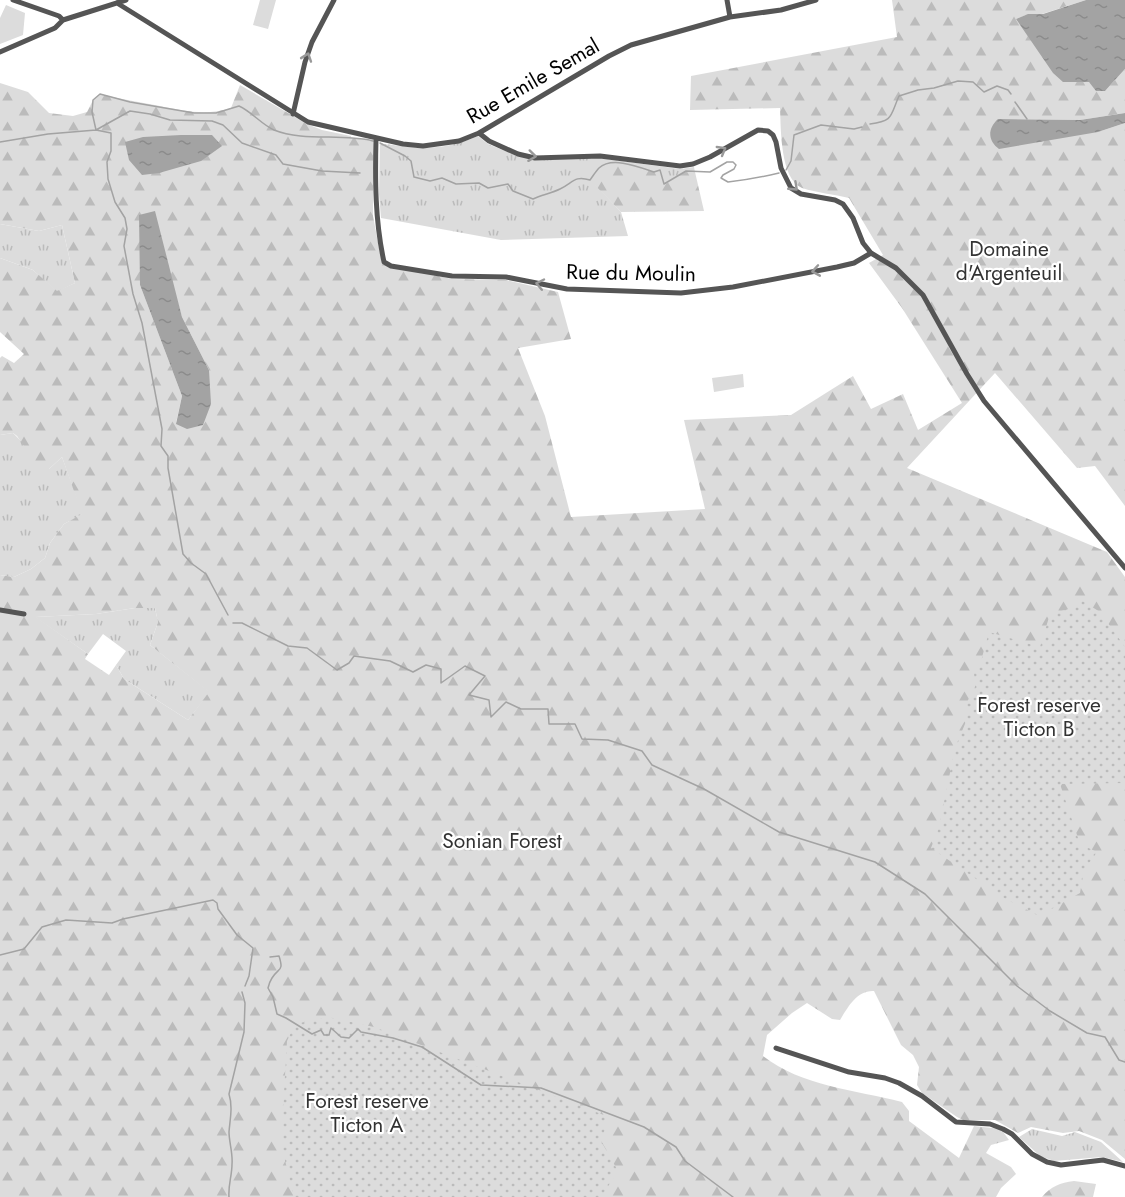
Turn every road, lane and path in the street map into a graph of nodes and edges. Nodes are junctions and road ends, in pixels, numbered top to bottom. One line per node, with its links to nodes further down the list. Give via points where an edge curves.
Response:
1 (13, 0): 8 (street)
2 (126, 0): 6 (street)
3 (334, 0): 10 (street, one-way to 3, via 312,42)
4 (727, 0): 7 (street)
5 (816, 0): 7 (street, Rue Emile Semal, via 782,10)
6 (117, 3): 8 (street); 10 (street, Rue Emile Semal)
7 (730, 17): 11 (street, Rue Emile Semal, via 631,45)
8 (63, 20): 9 (street, via 55,28)
9 (0, 52)
10 (293, 114): 12 (street, Rue Emile Semal, via 318,126)
11 (479, 133): 12 (street, Rue Emile Semal, via 459,141 423,146); 13 (street, one-way to 13, via 518,154 535,158 600,156 680,166 710,157 758,130 768,131 776,142 783,175 791,188 843,204)
12 (376, 138): 13 (street, Rue du Moulin, one-way to 12, via 837,267 755,284 681,293 567,289 506,277 452,276 386,264 376,212)
13 (871, 253): 14 (street, via 896,268 923,295 984,401)
14 (1125, 568)
15 (0, 610): 16 (street)
16 (24, 614)
17 (776, 1048): 18 (street, via 849,1072 899,1083 960,1124 990,1124 1007,1131 1047,1162 1061,1165 1103,1160)
18 (1125, 1166)

